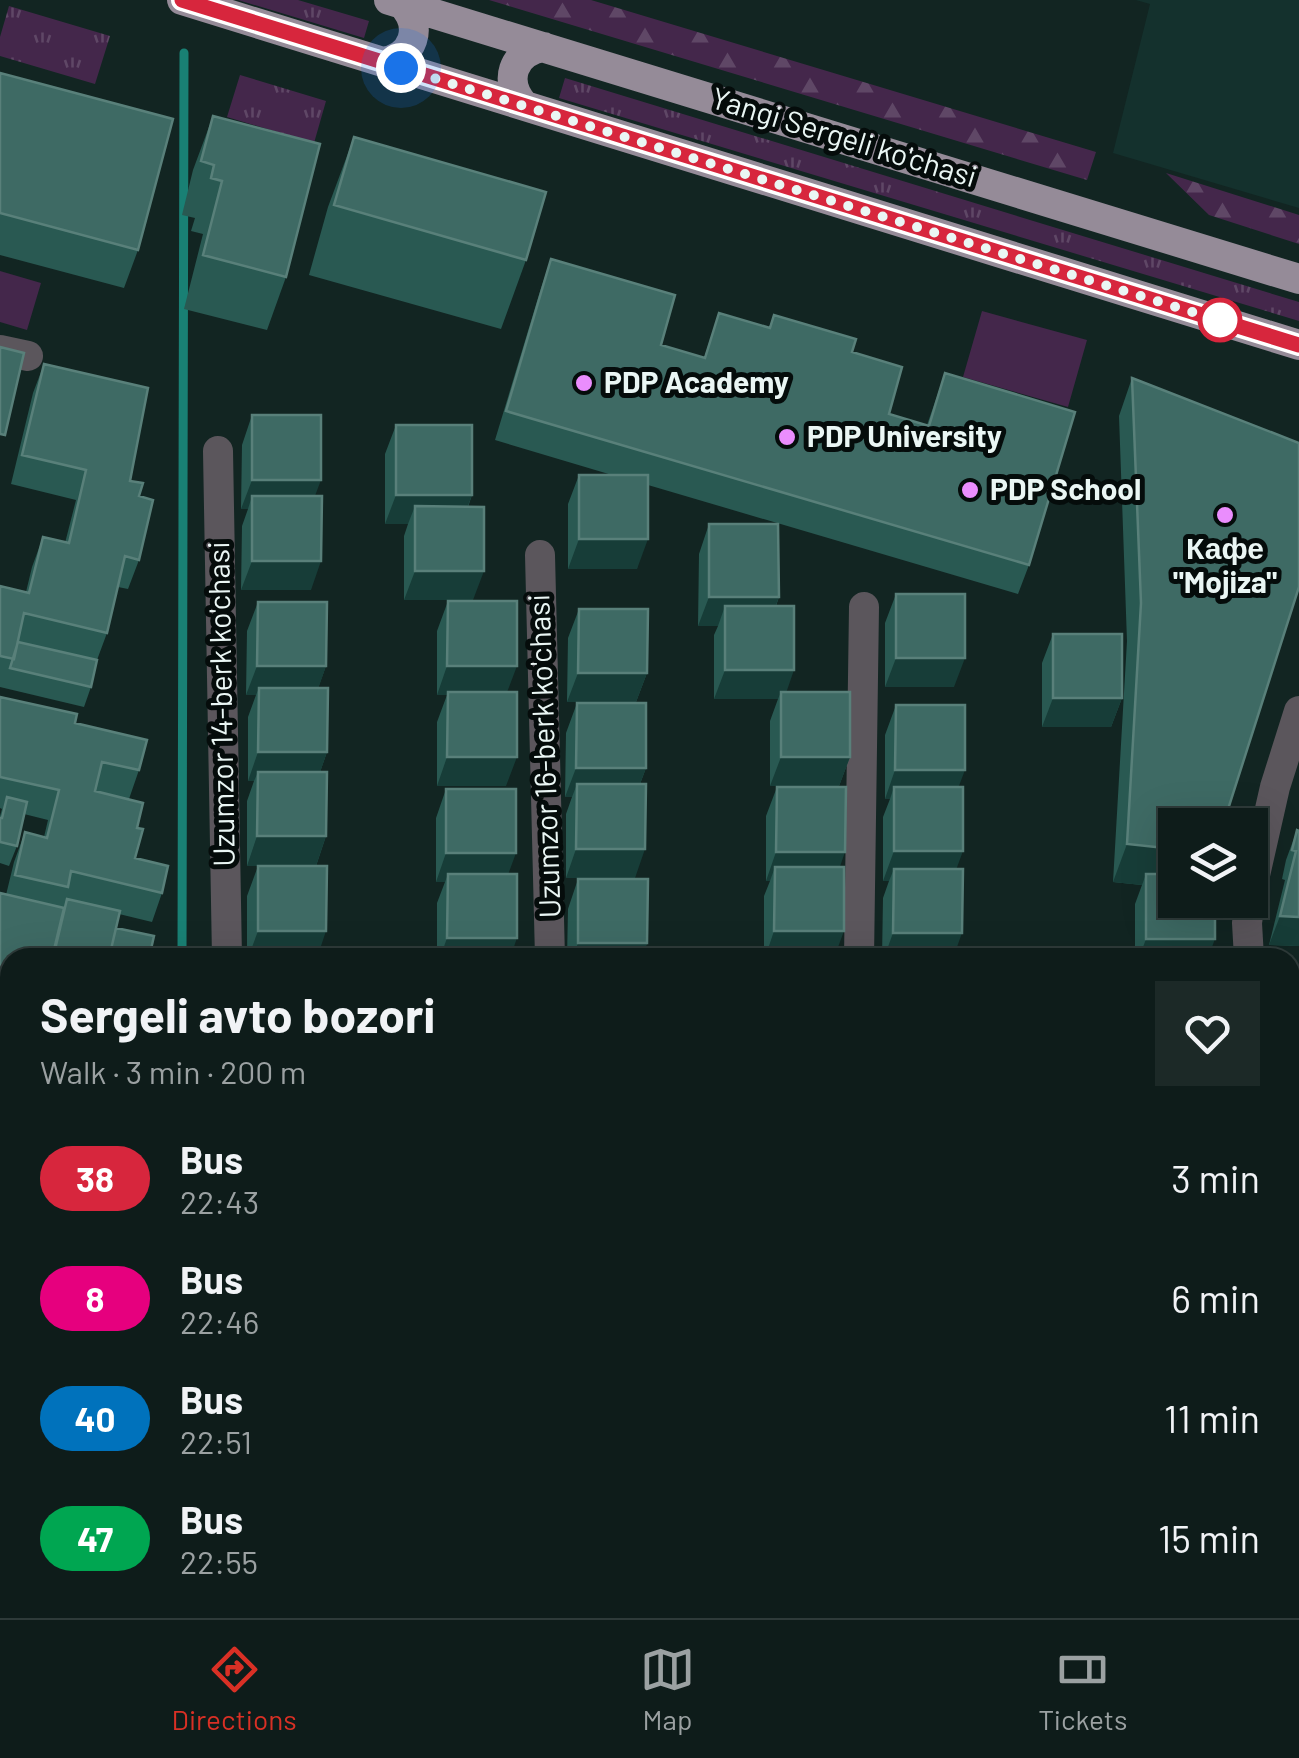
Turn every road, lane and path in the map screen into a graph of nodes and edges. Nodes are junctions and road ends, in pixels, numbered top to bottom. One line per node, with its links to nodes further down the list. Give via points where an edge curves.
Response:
1 (182, 0): 4 (main road, Yangi Sergeli ko'chasi)
2 (396, 2): 3 (main road, Yangi Sergeli ko'chasi); 4 (main road, via 414,22 414,39 402,55)
3 (544, 47): 5 (main road, via 525,54 513,70 513,88); 6 (main road, Yangi Sergeli ko'chasi)
4 (382, 62): 5 (main road, Yangi Sergeli ko'chasi)
5 (524, 106): 7 (main road, Yangi Sergeli ko'chasi)
6 (1299, 278)
7 (1299, 345)
8 (218, 451): 14 (street, Uzumzor 14-berk ko'chasi)
9 (540, 555): 15 (street, Uzumzor 16-berk ko'chasi)
10 (864, 607): 16 (street)
11 (1299, 711): 12 (street)
12 (1268, 818)
13 (1248, 918): 17 (street)
14 (227, 948)
15 (550, 948)
16 (858, 948)
17 (1248, 948)

